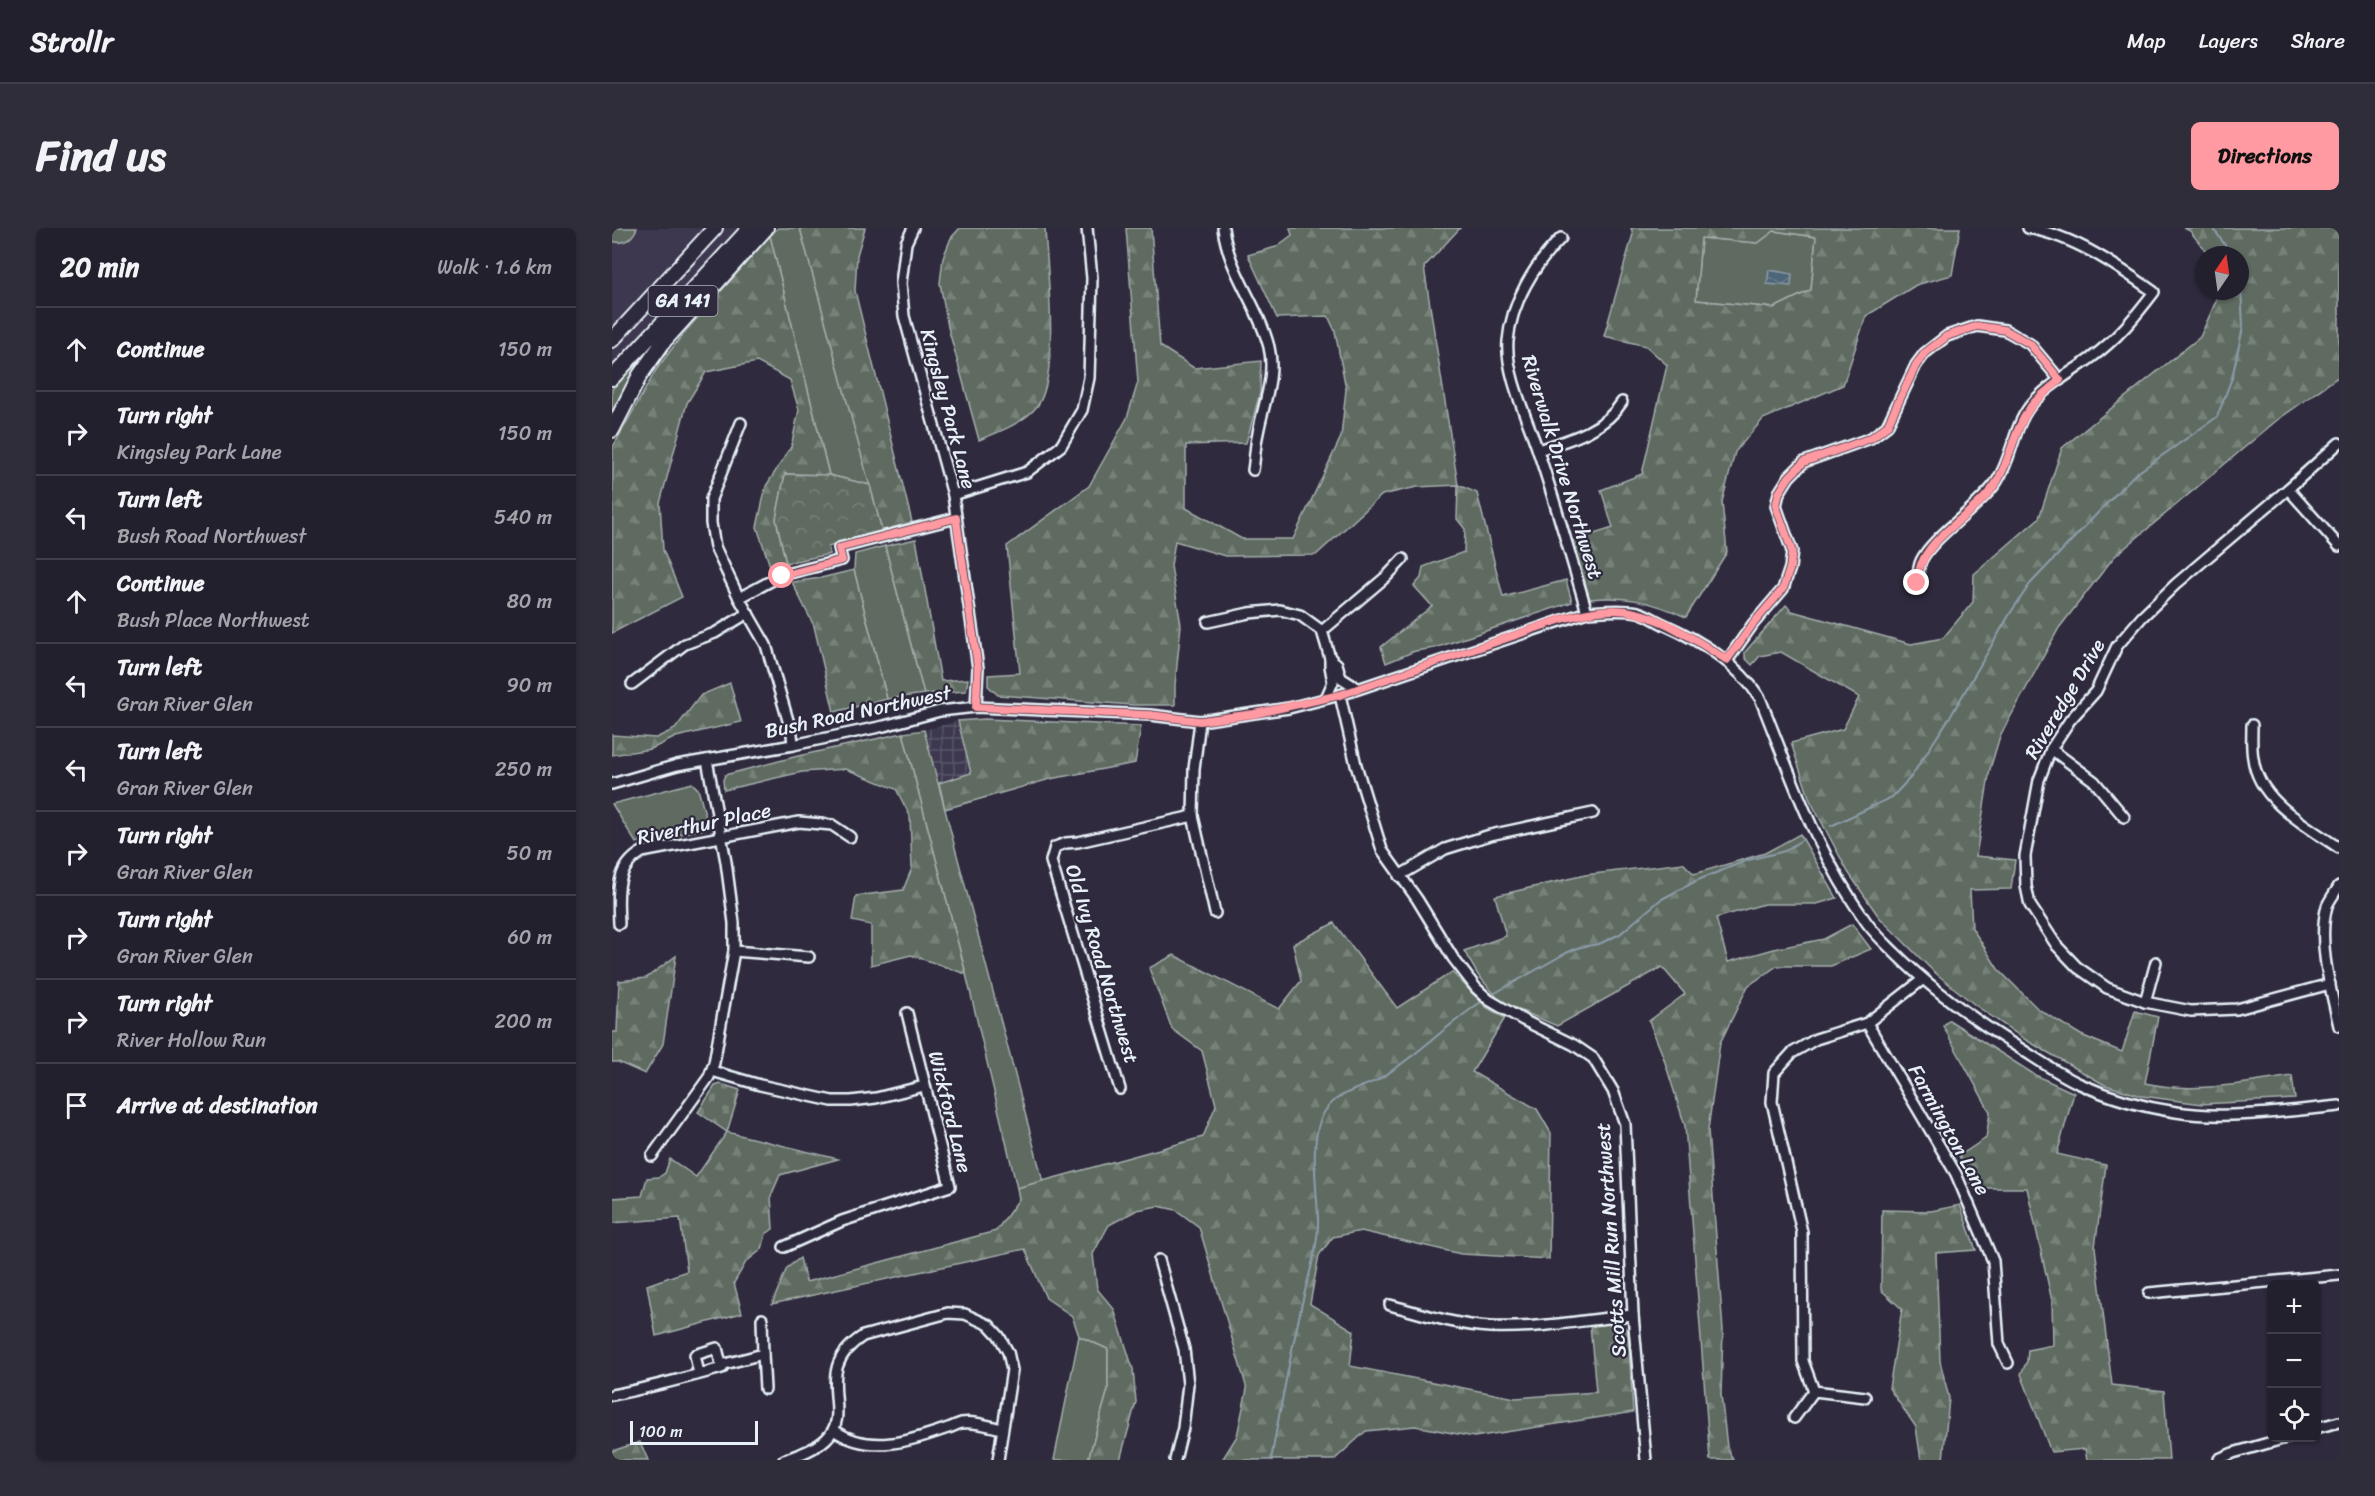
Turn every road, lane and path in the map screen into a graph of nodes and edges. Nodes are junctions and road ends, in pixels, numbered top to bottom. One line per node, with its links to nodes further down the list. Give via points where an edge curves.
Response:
1 (715, 228): 9 (highway, GA 141)
2 (750, 228): 10 (highway, GA 141)
3 (766, 228): 14 (highway, via 658,348)
4 (913, 228): 19 (street, Kingsley Park Lane, via 906,243 901,283 904,316)
5 (1087, 228): 19 (street, via 1092,278 1090,356 1082,410 1060,446 1027,472)
6 (1223, 228): 17 (street, via 1226,250 1260,317 1270,350 1270,380)
7 (2028, 228): 11 (street, via 2072,241 2154,292 2126,328)
8 (1561, 238): 16 (street, Riverwalk Drive Northwest, via 1548,252 1515,307 1507,345 1513,376)
9 (612, 340)
10 (612, 378)
11 (2060, 380): 23 (street, via 2030,406 1997,481 1922,558); 30 (street, via 2030,344 2005,330 1977,326 1947,336 1925,353 1887,426 1871,438 1804,462 1789,477 1776,506 1792,551 1783,589)
12 (1622, 402): 16 (street, via 1604,423 1575,439)
13 (741, 423): 24 (street, via 711,499 716,547)
14 (612, 430)
15 (2339, 443): 18 (street, Riveredge Drive)
16 (1538, 450): 25 (street, Riverwalk Drive Northwest)
17 (1253, 470)
18 (2288, 489): 21 (street); 39 (street, Riveredge Drive, via 2142,617 2117,646 2096,691)
19 (953, 495): 20 (street, Kingsley Park Lane)
20 (956, 518): 24 (street, via 839,548 842,560 782,576); 35 (street, Kingsley Park Lane, via 978,668)
21 (2339, 546)
22 (1403, 559): 28 (street)
23 (1917, 583)
24 (739, 598): 26 (street)
25 (1587, 612): 30 (street, Bush Road Northwest, via 1639,613 1686,634); 32 (street, Bush Road Northwest)
26 (748, 613): 31 (street, via 715,633 685,644); 38 (street, via 765,645)
27 (1208, 622): 28 (street, via 1280,610 1300,615)
28 (1322, 631): 29 (street)
29 (1330, 658): 32 (street, via 1337,664 1341,678); 34 (street, via 1333,682)
30 (1727, 660): 55 (street, via 1760,698 1803,810 1841,882 1869,926)
31 (632, 684)
32 (1357, 688): 33 (street, Bush Road Northwest)
33 (1340, 695): 34 (street, Bush Road Northwest); 48 (street, Scotts Mill Run Northwest, via 1382,849)
34 (1326, 698): 36 (street, Bush Road Northwest, via 1288,708)
35 (976, 707): 36 (street, Bush Road Northwest); 38 (street, Bush Road Northwest, via 940,711)
36 (1200, 721): 43 (street)
37 (2252, 725): 47 (street, via 2253,759 2269,796)
38 (793, 745): 40 (street, Bush Road Northwest)
39 (2051, 749): 44 (street, via 2094,781); 57 (street, Riveredge Drive, via 2039,780 2025,856 2030,905 2077,968 2108,988)
40 (707, 760): 41 (street, Bush Road Northwest); 45 (street)
41 (612, 784)
42 (1593, 813): 48 (street, via 1445,849)
43 (1193, 816): 50 (street); 63 (street, Old Ivy Road Northwest, via 1066,843 1055,847 1052,853 1051,861)
44 (2124, 817)
45 (721, 836): 46 (street, Riverthur Place, via 817,822 832,825); 51 (street, Riverthur Place, via 653,849 632,858 620,878); 52 (street, via 732,904)
46 (850, 837)
47 (2339, 848)
48 (1399, 876): 71 (street, Scotts Mill Run Northwest, via 1476,988 1489,1000 1593,1058 1613,1091 1625,1124)
49 (2339, 886): 56 (street, via 2328,904 2323,931)
50 (1215, 913)
51 (619, 924)
52 (734, 951): 53 (street); 61 (street)
53 (809, 957)
54 (2156, 962): 57 (street)
55 (1922, 980): 59 (street); 64 (street, via 2041,1062 2078,1084 2125,1102 2178,1113 2209,1114 2262,1114)
56 (2330, 984): 57 (street, Riveredge Drive, via 2237,1009 2191,1011); 60 (street)
57 (2145, 1002)
58 (907, 1013): 62 (street, Wickford Lane)
59 (1867, 1023): 74 (street, Farmington Lane, via 1956,1173 1989,1250 1999,1344); 78 (street, via 1815,1039 1792,1053 1774,1073 1772,1102 1802,1232 1803,1361)
60 (2339, 1026)
61 (712, 1071): 62 (street, via 832,1101 896,1095); 65 (street)
62 (924, 1086): 66 (street, Wickford Lane, via 950,1186 842,1221)
63 (1120, 1089)
64 (2339, 1106)
65 (652, 1156)
66 (784, 1247)
67 (1159, 1260): 90 (street, via 1184,1349 1188,1384)
68 (2339, 1275): 69 (street)
69 (2149, 1293)
70 (1390, 1305): 71 (street, via 1489,1327)
71 (1633, 1315): 91 (street, Scotts Mill Run Northwest)
72 (762, 1319): 73 (street)
73 (764, 1354): 75 (street); 77 (street)
74 (2008, 1364)
75 (721, 1365): 76 (street, via 722,1368); 76 (street, via 717,1348 695,1355)
76 (699, 1374): 79 (street)
77 (765, 1389)
78 (1814, 1391): 80 (street); 81 (street)
79 (612, 1395)
80 (1865, 1397)
81 (1794, 1418)
82 (2339, 1422): 83 (street)
83 (2321, 1427)
84 (1002, 1429): 85 (street, via 960,1424 873,1446); 85 (street, via 1012,1370 1008,1352 989,1325 978,1318 948,1312 873,1333 852,1343 843,1353 834,1376); 89 (street)
85 (834, 1430): 88 (street, via 817,1446)
86 (2269, 1442): 87 (street)
87 (2219, 1459)
88 (784, 1460)
89 (998, 1460)
90 (1175, 1460)
91 (1646, 1460)

